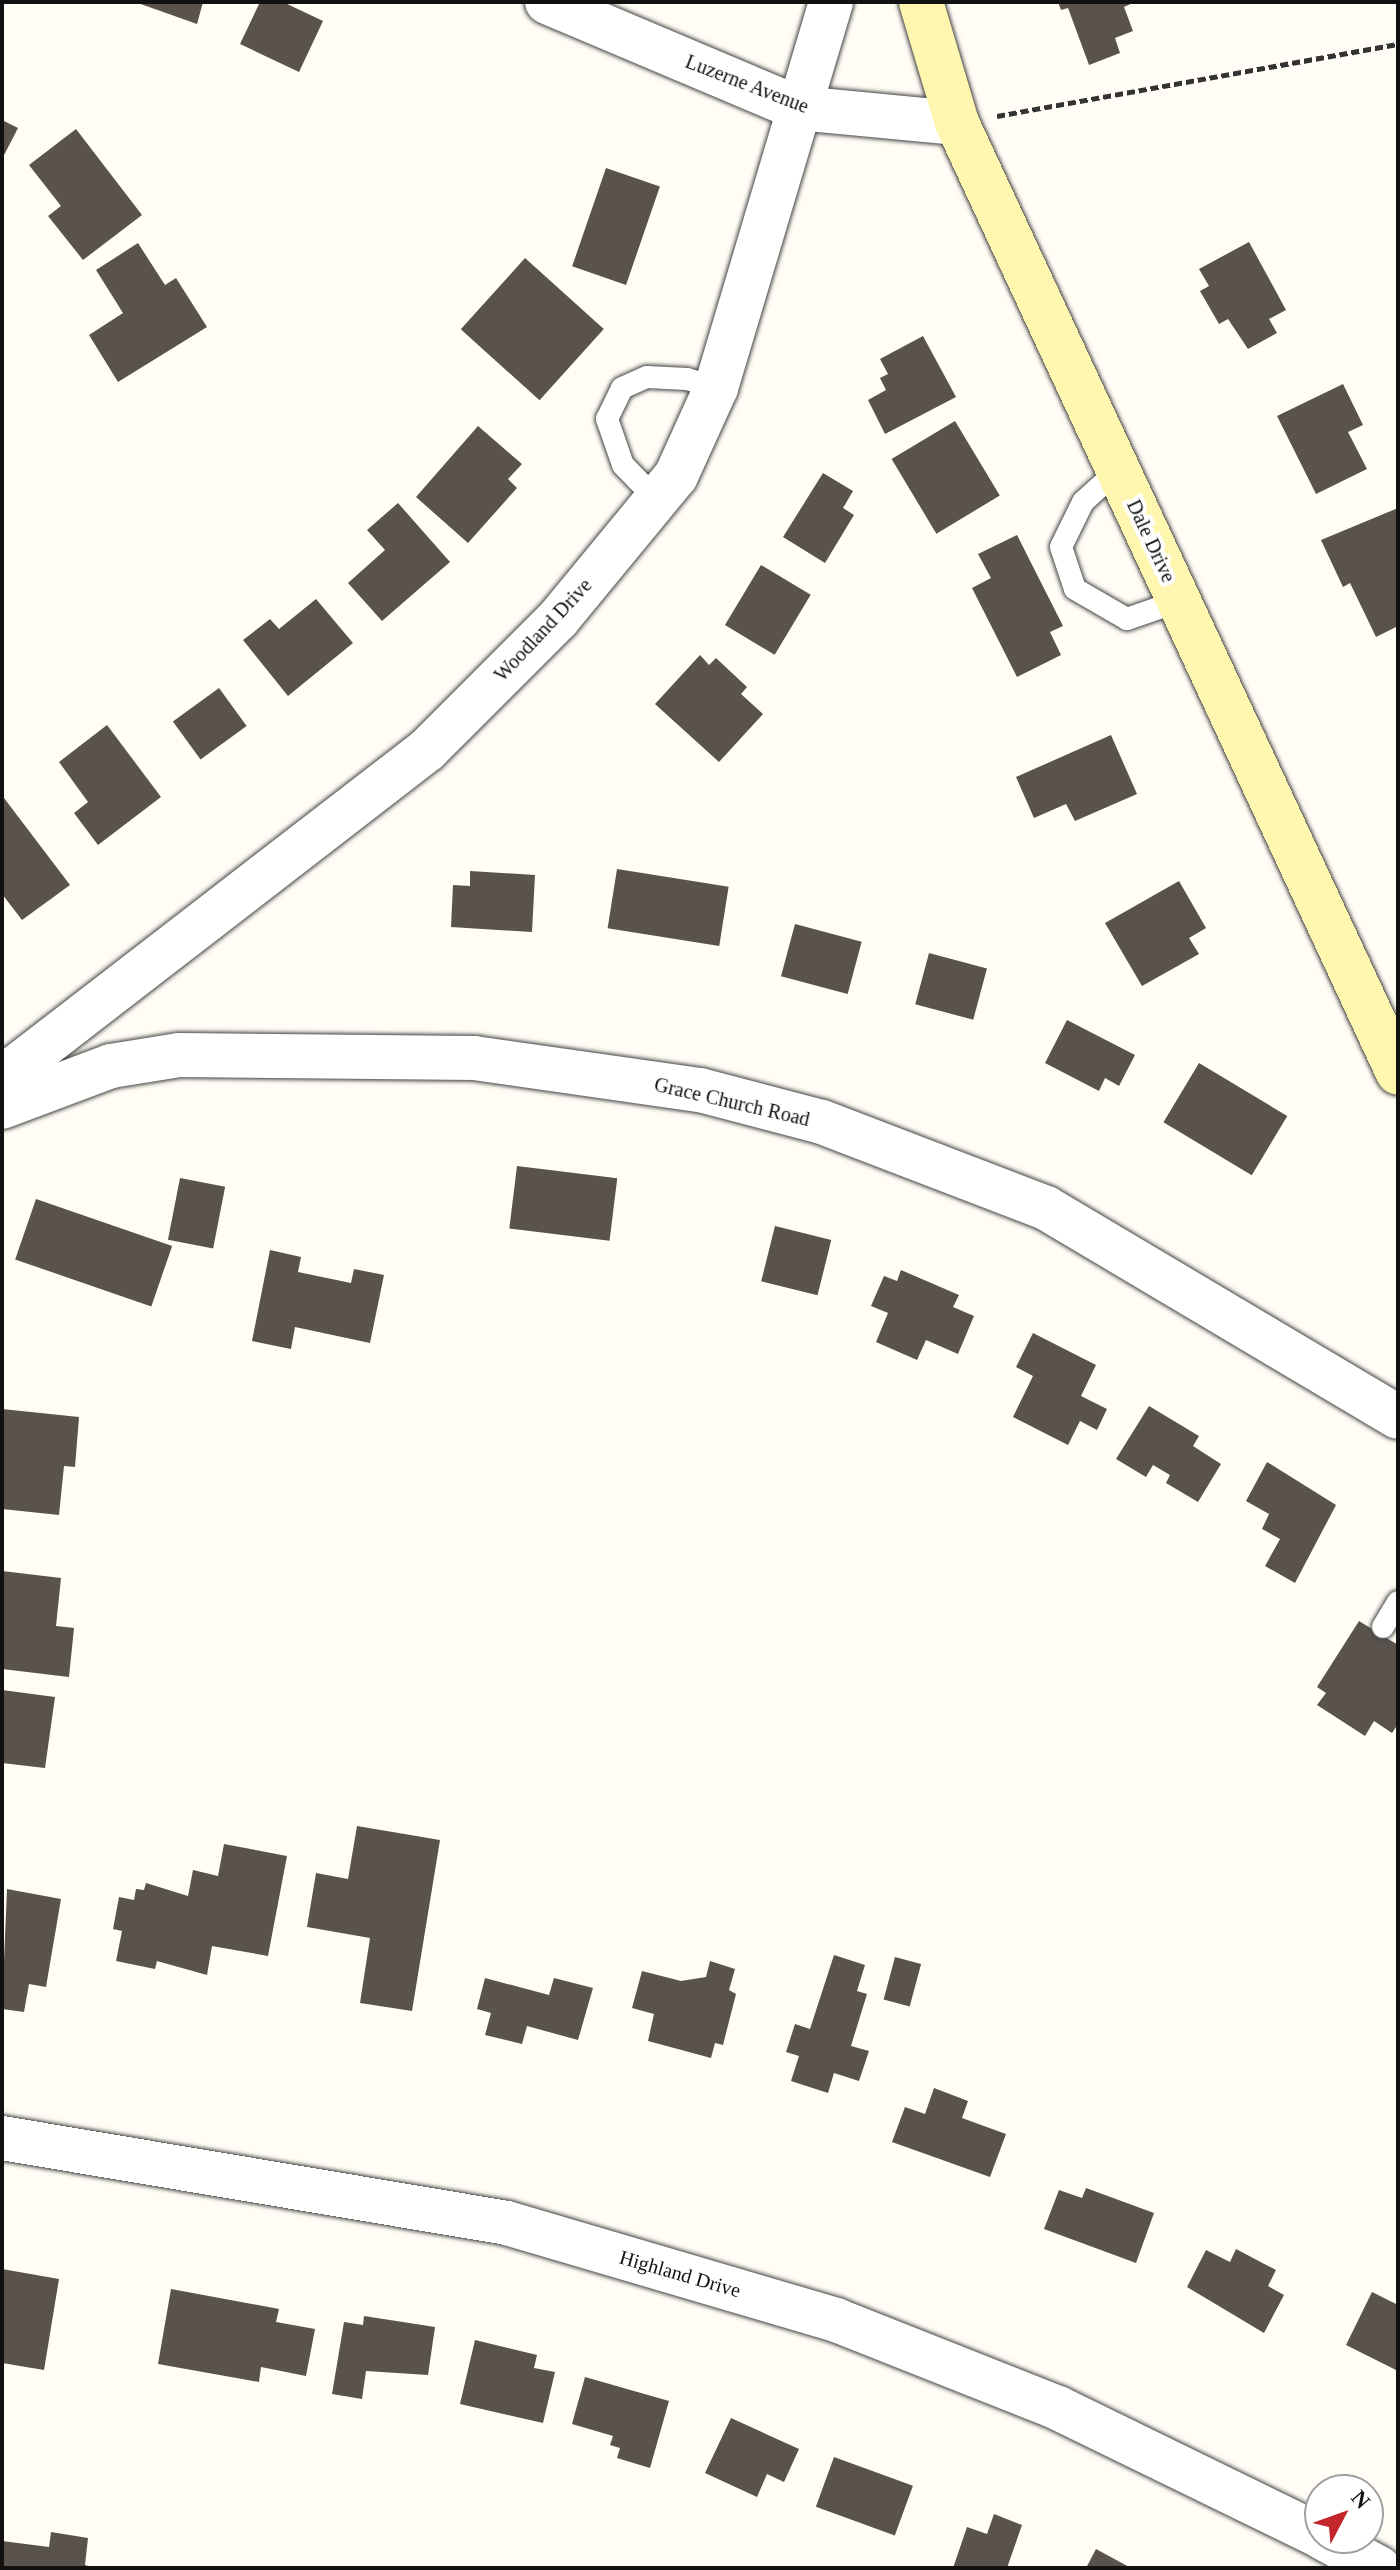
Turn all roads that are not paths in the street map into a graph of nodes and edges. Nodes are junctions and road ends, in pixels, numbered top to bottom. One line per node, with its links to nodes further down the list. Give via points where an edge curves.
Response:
1 (547, 2): 4 (street, Luzerne Avenue)
2 (831, 2): 4 (street, Woodland Drive)
3 (921, 2): 5 (street, Dale Drive)
4 (798, 108): 5 (street, Luzerne Avenue); 6 (street, Woodland Drive)
5 (976, 120): 7 (street, Dale Drive)
6 (716, 388): 8 (street, Woodland Drive, via 676,476); 8 (lane, via 687,379 647,377 622,388 607,419 623,465)
7 (1118, 470): 9 (street, Dale Drive); 9 (lane, via 1083,502 1061,547 1075,589 1127,619)
8 (656, 499): 11 (street, Woodland Drive, via 558,619 427,750)
9 (1179, 601): 10 (street, Dale Drive)
10 (1398, 1073)
11 (2, 1078)
12 (2, 1107): 13 (street, Grace Church Road, via 111,1066 179,1055 474,1058 700,1090 822,1122 1046,1208)
13 (1398, 1417)
14 (1398, 1602): 15 (lane)
15 (1383, 1627)
16 (2, 2138): 17 (street, Highland Drive, via 507,2223 836,2320 1058,2408)
17 (1304, 2528)
18 (1353, 2554): 19 (street, Highland Drive)
19 (1379, 2568)

